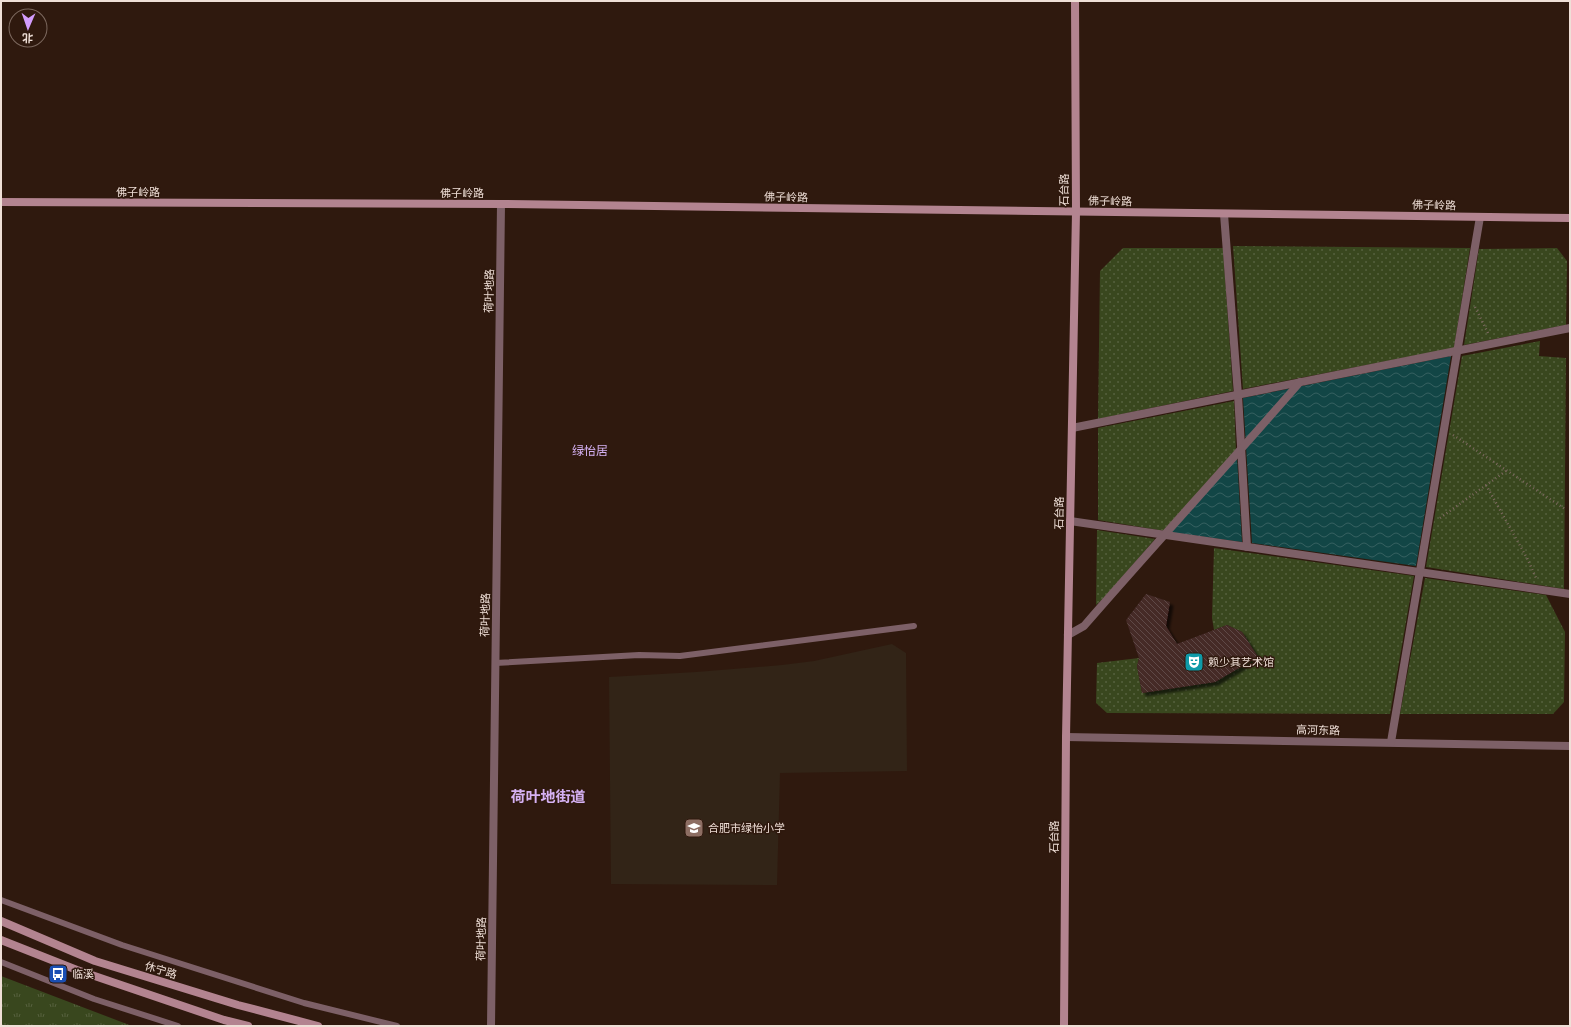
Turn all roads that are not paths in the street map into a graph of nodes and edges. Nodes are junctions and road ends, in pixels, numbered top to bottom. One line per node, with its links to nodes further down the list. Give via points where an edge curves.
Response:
1 (1075, 1): 4 (street, 石台路)
2 (1, 202): 3 (street, 佛子岭路)
3 (501, 204): 4 (street, 佛子岭路); 21 (street, 荷叶地路)
4 (1076, 212): 5 (street, 佛子岭路); 12 (street, 石台路)
5 (1224, 214): 6 (street, 佛子岭路); 11 (street)
6 (1480, 217): 7 (street, 佛子岭路); 9 (street)
7 (1570, 218)
8 (1570, 328): 9 (street)
9 (1457, 350): 10 (street); 17 (street)
10 (1300, 382): 11 (street); 13 (street)
11 (1238, 395): 12 (street); 13 (street)
12 (1072, 428): 14 (street, 石台路)
13 (1241, 450): 15 (street); 16 (street)
14 (1070, 521): 15 (street); 20 (street, 石台路)
15 (1164, 534): 16 (street); 20 (street, via 1084,626)
16 (1247, 546): 17 (street)
17 (1420, 572): 18 (street); 23 (street)
18 (1570, 594)
19 (914, 626): 21 (lane, via 680,656 639,655)
20 (1068, 635): 22 (street, 石台路)
21 (495, 663): 33 (street, 荷叶地路)
22 (1066, 737): 23 (street, 高河东路); 34 (street, 石台路)
23 (1391, 742): 24 (street, 高河东路)
24 (1570, 746)
25 (1, 900): 32 (lane, via 122,945 304,1003)
26 (1, 921): 31 (street, 休宁路, via 95,961 238,1005)
27 (1, 940): 30 (street, via 77,970)
28 (1, 962): 29 (lane, via 94,1000)
29 (178, 1026)
30 (248, 1026)
31 (318, 1026)
32 (397, 1026)
33 (491, 1026)
34 (1064, 1026)

